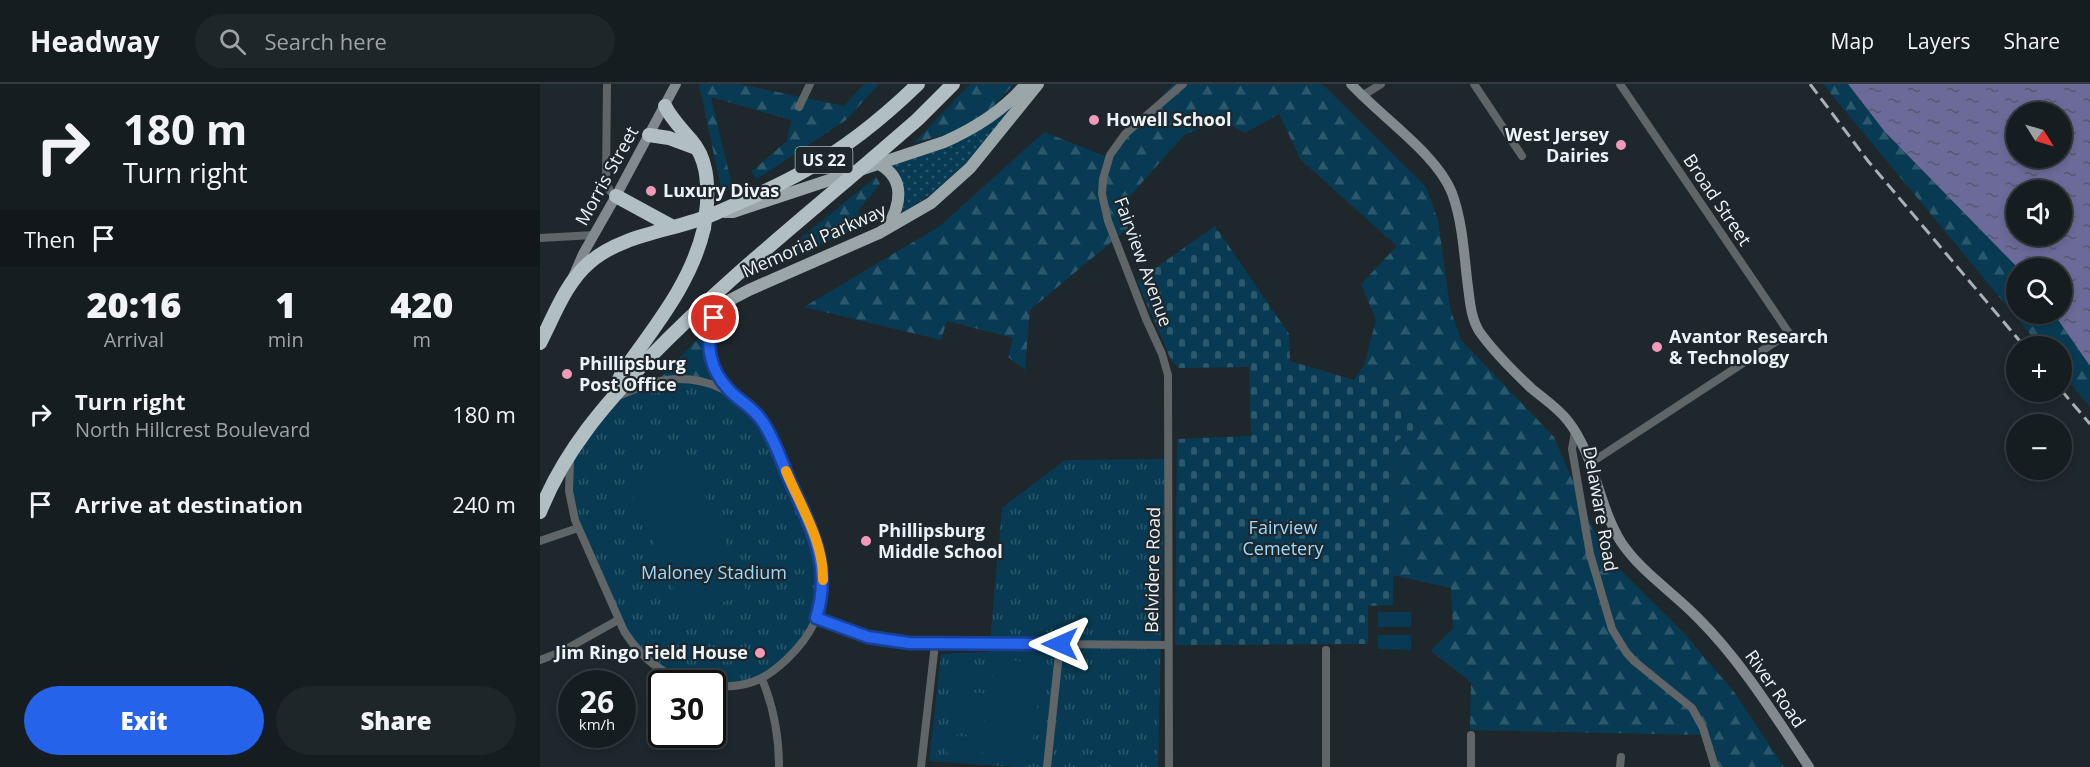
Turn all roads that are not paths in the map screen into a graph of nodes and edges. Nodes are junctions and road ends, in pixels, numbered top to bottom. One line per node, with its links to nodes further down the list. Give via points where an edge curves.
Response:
1 (607, 84): 20 (street, via 606,182)
2 (676, 84): 14 (street, Morris Street)
3 (810, 84): 15 (street)
4 (918, 84): 21 (highway, US 22, via 867,129 822,161 769,190)
5 (953, 84): 19 (highway, US 22)
6 (1026, 84): 19 (main road, via 1002,108 968,131 935,146)
7 (1038, 84): 23 (main road, Memorial Parkway, via 960,178 931,202)
8 (1183, 84): 30 (street, Fairview Avenue, via 1116,144 1105,166 1102,194)
9 (1351, 84): 13 (street, River Road)
10 (1381, 84): 13 (street)
11 (1474, 84): 18 (street)
12 (1620, 84): 35 (street, Broad Street, via 1789,333)
13 (1362, 96): 33 (street, River Road, via 1426,155 1449,186 1461,230 1470,304 1478,328)
14 (664, 106): 16 (street, Morris Street); 17 (highway)
15 (799, 107)
16 (649, 135): 17 (highway); 20 (street, Morris Street)
17 (698, 150): 21 (highway, via 706,170)
18 (1522, 156)
19 (876, 161): 21 (main road, via 733,212); 23 (main road, via 892,173 899,193); 28 (highway, US 22, bridge, via 846,181)
20 (616, 196): 22 (highway); 24 (street, Morris Street)
21 (712, 209): 22 (highway, US 22); 32 (highway, bridge, via 682,286 622,373)
22 (673, 227): 26 (highway, US 22, via 606,252 587,264)
23 (886, 229): 27 (main road, Memorial Parkway)
24 (594, 235): 25 (street); 26 (street, Morris Street)
25 (540, 238)
26 (570, 286): 29 (highway, US 22)
27 (723, 302): 28 (main road, Memorial Parkway); 31 (street, via 712,324 709,350 716,371)
28 (678, 328): 32 (highway, Memorial Parkway / US 22)
29 (540, 343)
30 (1168, 374): 43 (street, Belvidere Road)
31 (730, 392): 32 (street, via 693,381 666,380); 39 (street, via 764,423 816,538 823,575)
32 (611, 398): 34 (highway, Memorial Parkway / US 22)
33 (1575, 432): 35 (street, River Road); 58 (street, Delaware Road, via 1572,449 1590,554 1612,629 1634,661 1692,708)
34 (571, 453): 36 (highway, Memorial Parkway / US 22); 37 (street, via 569,491)
35 (1589, 464): 59 (street, River Road, via 1622,543 1645,570 1712,632 1751,680)
36 (540, 512)
37 (578, 528): 38 (street); 40 (street)
38 (540, 541)
39 (816, 618): 41 (street, via 868,637); 47 (street, via 801,644)
40 (618, 620): 45 (street); 46 (street, via 647,660)
41 (934, 644): 42 (street); 52 (street)
42 (1060, 644): 43 (street); 53 (street)
43 (1167, 645): 54 (street, Belvidere Road)
44 (1326, 650): 55 (street)
45 (540, 660)
46 (662, 670)
47 (762, 679): 48 (street); 51 (street, via 776,722)
48 (726, 686)
49 (1471, 735): 56 (street)
50 (1621, 758): 57 (street)
51 (779, 767)
52 (921, 767)
53 (1047, 767)
54 (1169, 767)
55 (1326, 767)
56 (1471, 767)
57 (1620, 767)
58 (1715, 767)
59 (1809, 767)

